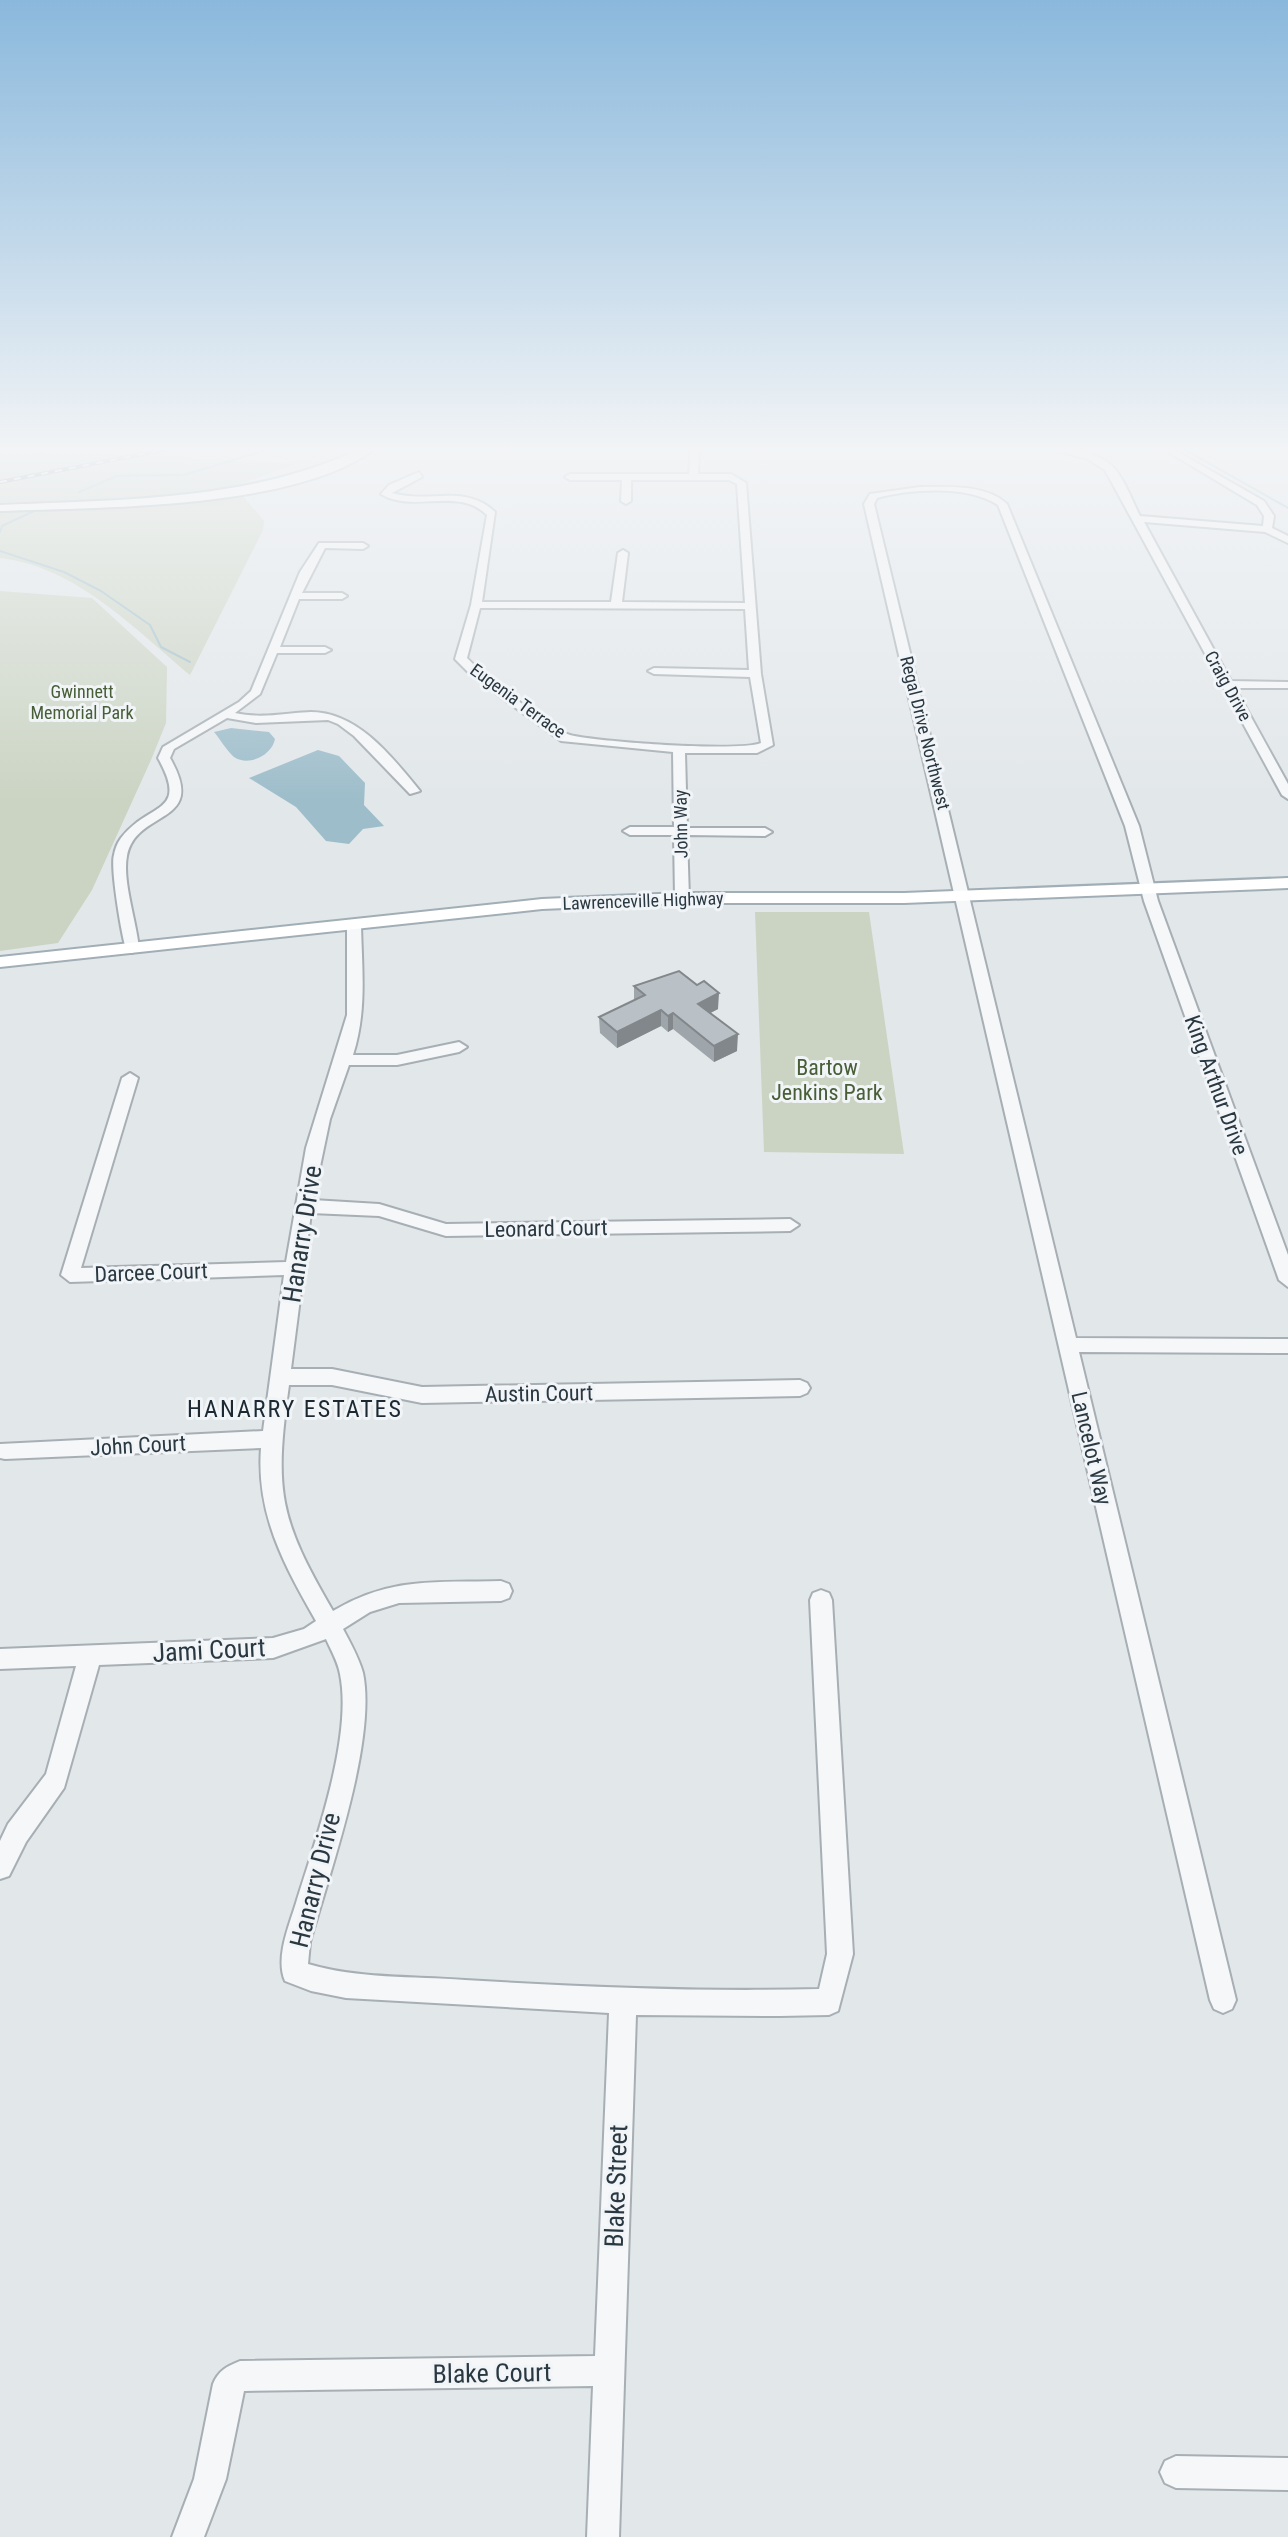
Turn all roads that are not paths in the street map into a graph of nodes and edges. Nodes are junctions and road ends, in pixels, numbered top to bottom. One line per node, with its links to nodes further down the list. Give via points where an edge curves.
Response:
1 (309, 565): 8 (street)
2 (483, 565): 10 (street, Eugenia Terrace)
3 (621, 565): 11 (street)
4 (748, 565): 12 (street)
5 (884, 565): 28 (street, Regal Drive Northwest)
6 (1027, 565): 27 (street, Regal Drive Northwest, via 1132,826)
7 (1162, 565): 17 (street, Craig Drive)
8 (296, 596): 9 (street); 13 (street)
9 (342, 596)
10 (476, 605): 11 (street); 20 (street, Eugenia Terrace, via 461,659 552,729 565,738 591,743)
11 (616, 606): 12 (street)
12 (751, 606): 16 (street)
13 (275, 650): 14 (street); 19 (street, via 256,692)
14 (325, 650)
15 (654, 671): 16 (street)
16 (755, 674): 20 (street, Eugenia Terrace, via 767,745)
17 (1227, 684): 18 (street); 22 (street, Craig Drive)
18 (1288, 685)
19 (224, 714): 21 (street, via 245,721 311,716 344,722); 31 (street, via 169,747 164,758 178,777 178,793 124,845 119,858)
20 (679, 749): 23 (street, John Way)
21 (414, 791)
22 (1288, 795)
23 (682, 830): 24 (street); 25 (street); 29 (street, John Way)
24 (630, 831)
25 (765, 832)
26 (1288, 883): 27 (main road, Lawrenceville Highway)
27 (1148, 889): 28 (main road, Lawrenceville Highway); 39 (street, King Arthur Drive)
28 (962, 897): 29 (main road, Lawrenceville Highway); 40 (street, Lancelot Way)
29 (682, 898): 30 (main road, Lawrenceville Highway, via 542,904)
30 (354, 925): 31 (main road, Lawrenceville Highway); 34 (street, Hanarry Drive, via 355,1012)
31 (132, 949): 32 (main road, Lawrenceville Highway)
32 (0, 962)
33 (459, 1047): 34 (street, via 397,1060)
34 (345, 1060): 36 (street, Hanarry Drive, via 322,1119)
35 (130, 1078): 38 (street, Darcee Court, via 70,1275)
36 (304, 1206): 37 (street, Leonard Court, via 379,1210 446,1230); 38 (street, Hanarry Drive)
37 (790, 1225)
38 (294, 1268): 42 (street, Hanarry Drive)
39 (1288, 1280)
40 (1068, 1345): 41 (street); 53 (street, Lancelot Way)
41 (1288, 1346)
42 (281, 1377): 43 (street, Austin Court, via 332,1377 422,1395); 44 (street, Hanarry Drive)
43 (800, 1388)
44 (271, 1439): 45 (street, John Court); 48 (street, Hanarry Drive, via 271,1505 279,1534)
45 (5, 1451)
46 (501, 1591): 48 (street, Jami Court, via 399,1593 364,1604)
47 (821, 1600): 52 (street, Hanarry Drive, via 840,1954 829,2002)
48 (331, 1624): 49 (street, Jami Court, via 273,1648); 52 (street, Hanarry Drive, via 352,1674 354,1709 349,1751 297,1942 294,1972 319,1983)
49 (90, 1656): 50 (street, Jami Court); 51 (street, via 56,1780 17,1833)
50 (0, 1659)
51 (0, 1867)
52 (623, 2000): 54 (street, Blake Street)
53 (1223, 2000)
54 (609, 2371): 57 (street, Blake Court, via 240,2376 228,2384 210,2479); 58 (street)
55 (1176, 2472): 56 (street)
56 (1288, 2474)
57 (188, 2537)
58 (603, 2537)

